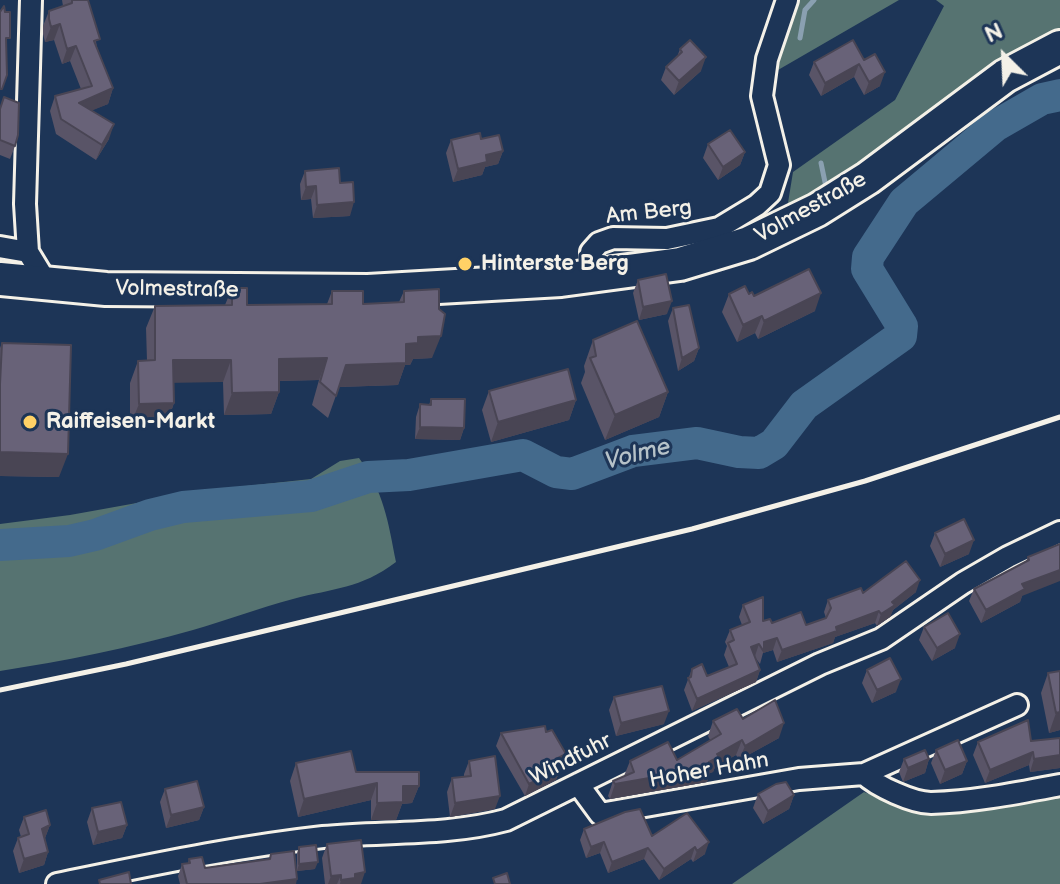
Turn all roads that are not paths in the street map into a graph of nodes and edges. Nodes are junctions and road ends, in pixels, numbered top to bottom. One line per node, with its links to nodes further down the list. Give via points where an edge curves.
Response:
1 (31, 0): 5 (street)
2 (787, 0): 6 (street, Am Berg, via 767,59 762,96 779,165 770,193 719,228 667,239 613,238 599,243 591,252)
3 (1060, 47): 6 (main road, Volmestraße, via 1005,76 868,178 783,228 680,264)
4 (0, 247): 5 (street)
5 (28, 252): 8 (street)
6 (594, 277): 8 (main road, Volmestraße, via 368,291)
7 (0, 279): 8 (main road, Volmestraße)
8 (48, 285)
9 (1060, 532): 12 (street, Windfuhr, via 963,583 881,639)
10 (1017, 705): 11 (street, Hoher Hahn)
11 (864, 774): 12 (street, Hoher Hahn, via 799,779 600,814); 13 (street, via 874,784 928,803)
12 (578, 784): 14 (street, Windfuhr, via 487,825 251,845)
13 (1060, 785)
14 (57, 884)

